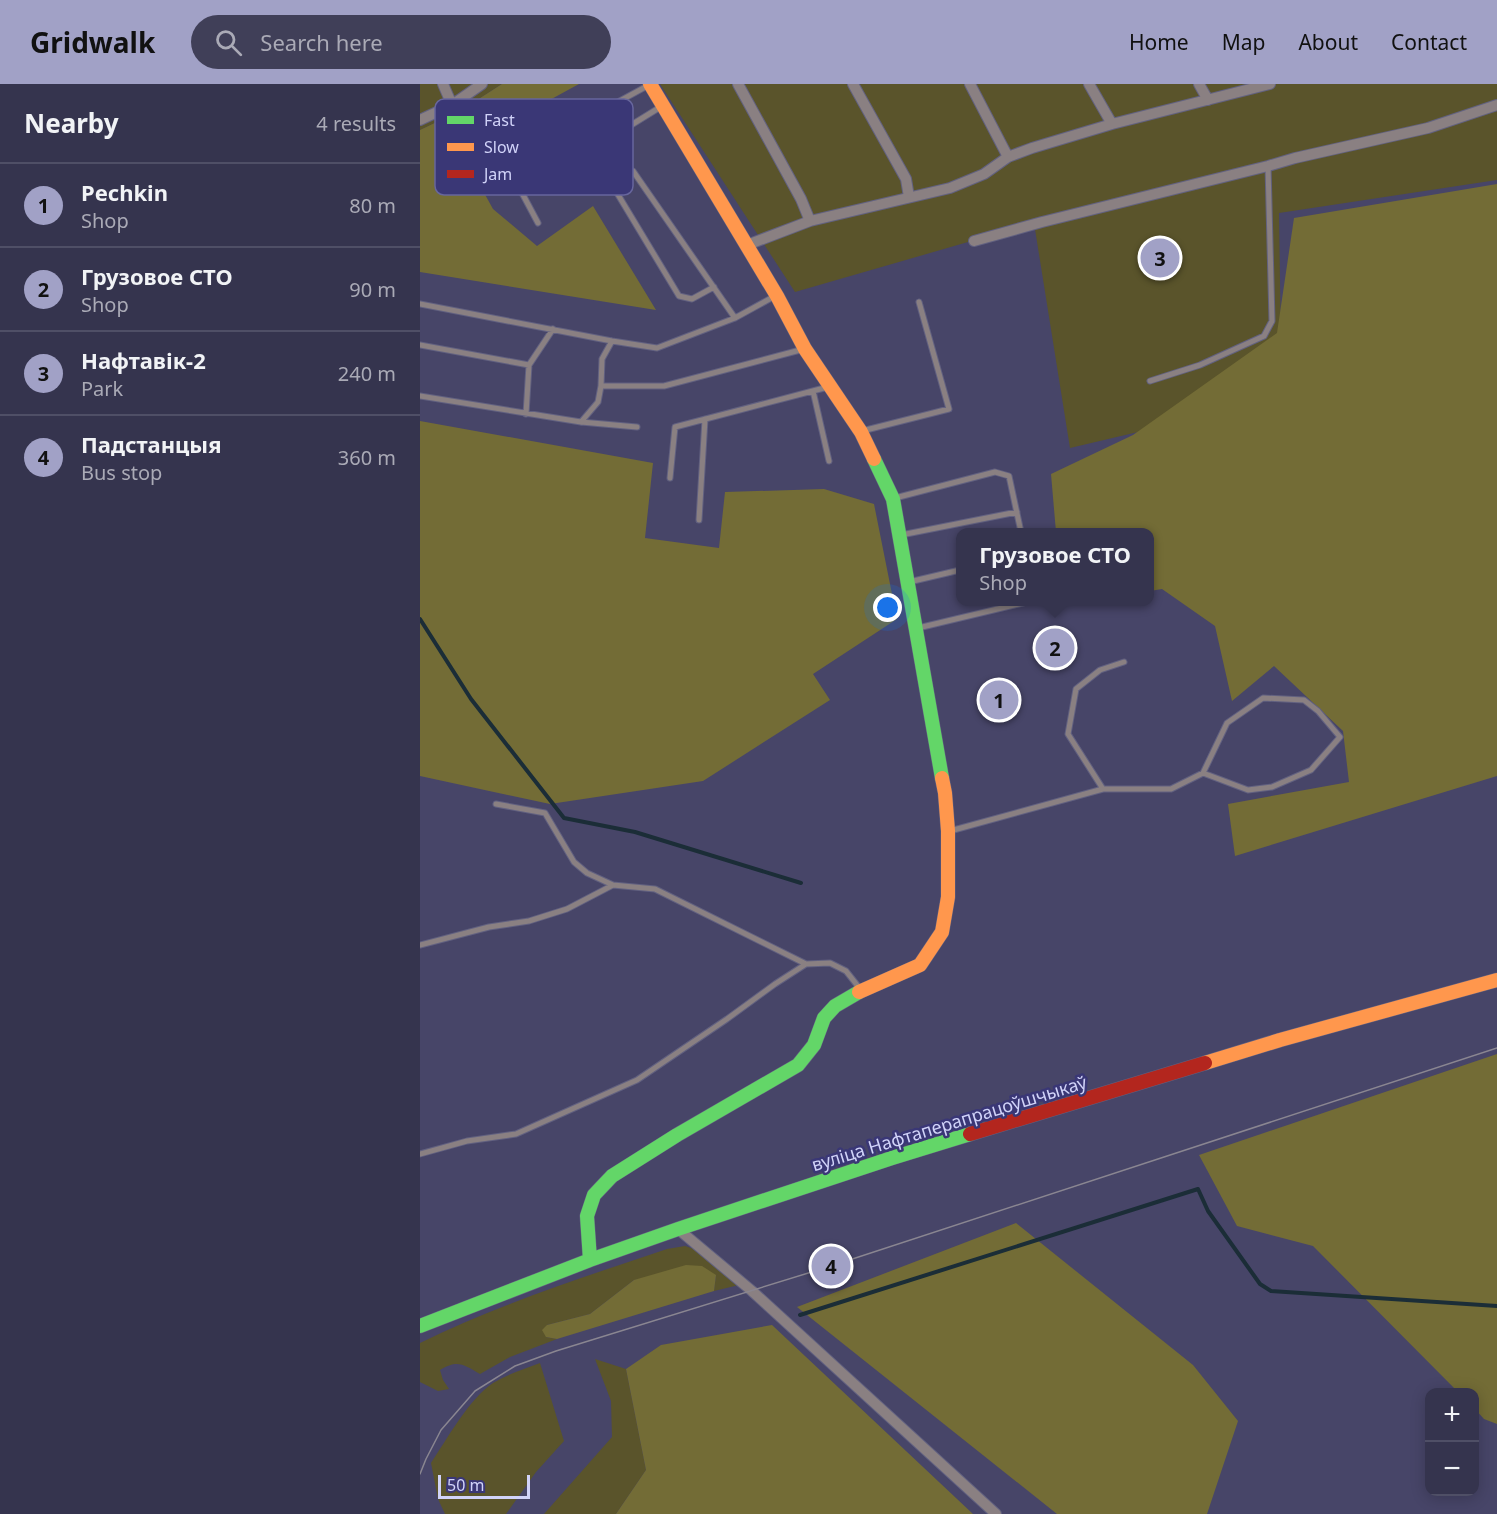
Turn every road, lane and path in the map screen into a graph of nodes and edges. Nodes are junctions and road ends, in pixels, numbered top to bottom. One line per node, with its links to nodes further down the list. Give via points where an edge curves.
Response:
1 (443, 84): 10 (street)
2 (482, 84): 11 (street)
3 (650, 84): 12 (lane); 15 (street)
4 (738, 84): 26 (street)
5 (853, 84): 25 (street, via 906,179)
6 (970, 84): 20 (street)
7 (1089, 84): 18 (street)
8 (1199, 84): 13 (street)
9 (1270, 84): 13 (street)
10 (449, 99)
11 (461, 99)
12 (623, 99)
13 (1208, 100): 18 (street)
14 (1497, 105): 21 (street, via 1428,128)
15 (663, 106): 19 (lane); 29 (street)
16 (435, 113): 17 (street)
17 (420, 120)
18 (1112, 124): 20 (street)
19 (633, 125)
20 (1008, 157): 25 (street, via 984,174 950,188)
21 (1268, 166): 28 (street); 40 (lane, via 1272,321 1264,336 1200,365)
22 (633, 171): 30 (lane)
23 (523, 195): 27 (lane)
24 (618, 195): 30 (lane, via 679,296 692,299)
25 (909, 197): 26 (street)
26 (810, 221): 29 (street)
27 (538, 223)
28 (974, 241)
29 (747, 246): 31 (street)
30 (714, 287): 34 (lane)
31 (777, 296): 34 (lane); 38 (street)
32 (919, 302): 49 (lane, via 949,409)
33 (420, 304): 35 (lane)
34 (735, 318): 36 (lane, via 657,348)
35 (553, 329): 36 (lane); 39 (lane)
36 (612, 341): 41 (lane, via 602,359)
37 (420, 345): 39 (lane)
38 (804, 349): 41 (lane, via 664,386); 42 (street)
39 (529, 365): 45 (lane)
40 (1150, 381)
41 (601, 386): 47 (lane, via 598,402)
42 (830, 387): 43 (lane); 49 (street)
43 (813, 391): 46 (lane); 50 (lane)
44 (420, 396): 45 (lane)
45 (526, 414): 47 (lane)
46 (705, 419): 51 (lane, via 675,427); 54 (lane)
47 (581, 422): 48 (lane)
48 (637, 427)
49 (861, 432): 52 (street)
50 (829, 460)
51 (670, 478)
52 (893, 499): 53 (lane, via 995,472 1009,476); 56 (street)
53 (1017, 512): 55 (lane); 56 (lane)
54 (699, 520)
55 (1020, 528)
56 (900, 535): 58 (street)
57 (956, 571): 58 (lane)
58 (908, 582): 60 (street)
59 (1010, 606): 60 (lane)
60 (915, 629): 65 (street, via 945,793)
61 (1124, 662): 63 (lane, via 1100,669 1076,689 1068,734)
62 (1203, 773): 62 (lane, via 1227,723 1263,698 1304,700 1340,737 1311,771 1272,787 1248,790); 63 (lane, via 1171,789)
63 (1102, 789): 65 (lane)
64 (496, 804): 66 (lane, via 545,813 574,862)
65 (948, 831): 70 (street, via 948,897 942,932 920,965)
66 (613, 885): 67 (lane, via 567,909 530,921); 68 (lane, via 655,889)
67 (420, 945)
68 (806, 964): 70 (lane, via 830,963 846,971); 71 (lane, via 638,1080 516,1134 467,1141)
69 (1497, 980): 72 (street, вуліца Нафтаперапрацоўшчыкаў, via 1280,1040 892,1158)
70 (862, 990): 73 (street, via 835,1006 824,1018 814,1045 798,1065 612,1176 594,1195 587,1216)
71 (420, 1155)
72 (678, 1229): 73 (street, вуліца Нафтаперапрацоўшчыкаў); 75 (street, via 752,1291)
73 (591, 1260): 74 (street, вуліца Нафтаперапрацоўшчыкаў)
74 (420, 1326)
75 (996, 1514)

